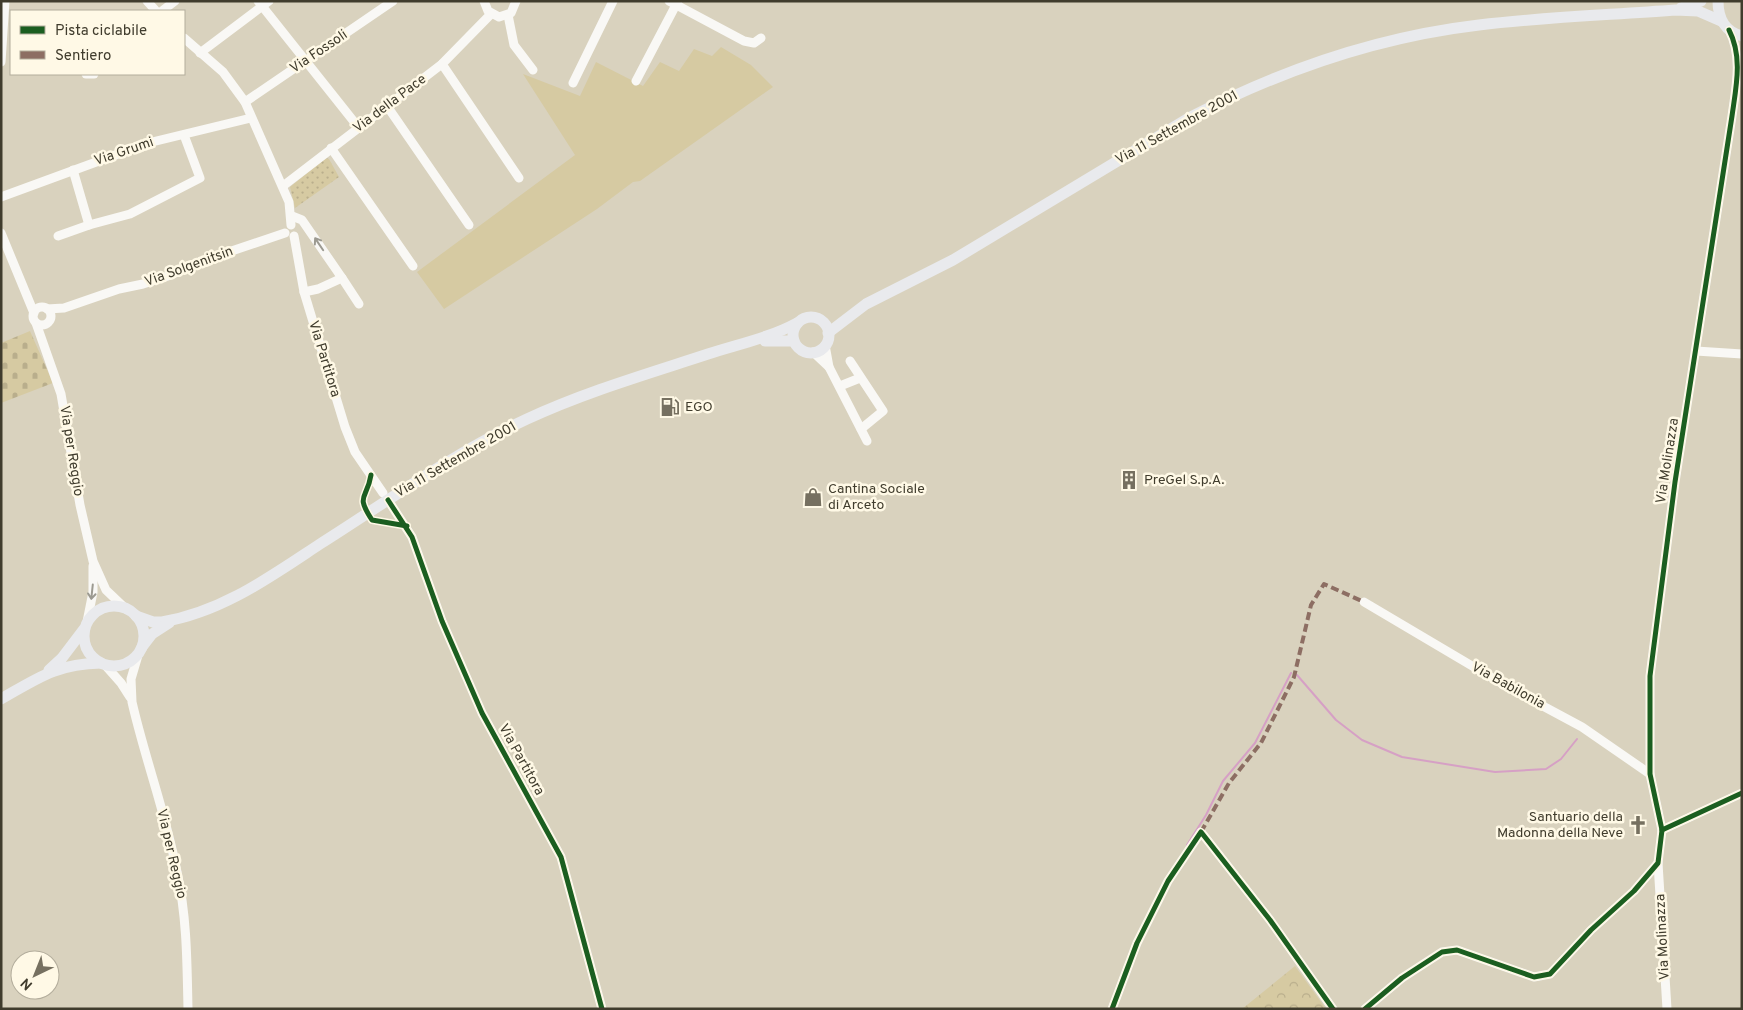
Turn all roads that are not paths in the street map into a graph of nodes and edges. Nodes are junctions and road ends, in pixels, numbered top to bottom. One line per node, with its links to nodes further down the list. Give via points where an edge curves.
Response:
1 (5, 1): 22 (street)
2 (175, 1): 11 (street)
3 (484, 1): 13 (street)
4 (516, 1): 14 (street, via 514,10)
5 (613, 1): 27 (street)
6 (1701, 1): 12 (main road, Via 11 Settembre 2001)
7 (1718, 1): 15 (main road)
8 (390, 2): 23 (street, Via Fossoli)
9 (674, 2): 18 (street, via 744,41 754,43); 26 (street)
10 (263, 3): 20 (street); 23 (street)
11 (163, 10)
12 (1675, 10): 15 (main road, Via 11 Settembre 2001, via 1698,11); 51 (main road, Via 11 Settembre 2001, via 1478,25 1380,44 1310,64 1224,99 1189,118 953,260)
13 (491, 14): 14 (street, via 499,17); 24 (street, Via della Pace)
14 (508, 15): 25 (street, via 514,45)
15 (1721, 21): 16 (main road, Via 11 Settembre 2001)
16 (1729, 30): 17 (main road, Via 11 Settembre 2001); 21 (street, Via Molinazza)
17 (1742, 36)
18 (761, 38)
19 (185, 39): 20 (street)
20 (200, 53): 28 (street, via 223,72)
21 (1740, 61): 30 (street, Via Molinazza)
22 (1, 62)
23 (306, 62): 28 (street, Via Fossoli); 32 (street)
24 (442, 64): 29 (street, Via della Pace); 36 (street)
25 (533, 70)
26 (636, 81)
27 (573, 83)
28 (245, 102): 31 (street)
29 (387, 106): 32 (street, Via della Pace); 41 (street)
30 (1737, 116): 61 (street, Via Molinazza)
31 (251, 118): 33 (street, Via Grumi); 37 (street)
32 (359, 128): 34 (street, Via della Pace)
33 (184, 135): 35 (street, Via Grumi, via 148,143); 40 (street, via 200,178 130,214)
34 (331, 148): 37 (street, Via della Pace); 45 (street)
35 (73, 170): 38 (street, Via Grumi); 40 (street)
36 (519, 178)
37 (283, 186): 39 (street)
38 (1, 197)
39 (292, 221): 43 (street, via 286,228); 46 (street, one-way to 39, via 302,220)
40 (89, 225): 44 (street)
41 (469, 225)
42 (1, 233): 50 (street, Via per Reggio, via 27,299)
43 (290, 235): 47 (street, Via Partitora); 49 (street, Via Solgenitsin)
44 (58, 236)
45 (413, 266)
46 (342, 278): 47 (street); 48 (street)
47 (304, 292): 70 (street, Via Partitora, via 344,427 355,452)
48 (359, 304)
49 (64, 308): 50 (street, Via Solgenitsin); 53 (street, Via Solgenitsin)
50 (40, 310): 53 (street, Via per Reggio, via 50,312); 54 (street, Via per Reggio)
51 (858, 310): 52 (main road, Via 11 Settembre 2001); 56 (main road, Via 11 Settembre 2001)
52 (822, 320): 55 (main road, Via 11 Settembre 2001, via 812,316); 56 (main road)
53 (49, 322): 54 (street); 59 (street, Via per Reggio)
54 (36, 323): 59 (street, Via per Reggio)
55 (797, 323): 57 (main road, Via 11 Settembre 2001); 58 (main road)
56 (828, 333): 60 (main road)
57 (756, 341): 58 (main road, Via 11 Settembre 2001); 70 (main road, Via 11 Settembre 2001, via 708,354 549,409)
58 (794, 341): 62 (main road, via 801,350)
59 (44, 343): 71 (street, Via per Reggio, via 65,411)
60 (825, 345): 62 (main road); 65 (street)
61 (1696, 351): 63 (street); 82 (street, Via Molinazza, via 1650,676)
62 (813, 352): 65 (street)
63 (1742, 354)
64 (850, 361): 66 (street)
65 (829, 367): 67 (street)
66 (860, 378): 67 (street); 68 (street, via 883,411)
67 (840, 386): 68 (street)
68 (861, 429): 69 (street)
69 (868, 441)
70 (385, 497): 75 (main road, Via 11 Settembre 2001, via 239,595); 87 (street, Via Partitora, via 412,537 442,621 482,713 561,857)
71 (93, 561): 73 (street, Via per Reggio, via 106,590); 76 (street, Via per Reggio, one-way to 76)
72 (1364, 602): 82 (street, Via Babilonia, via 1582,727)
73 (126, 609): 74 (main road, Via 11 Settembre 2001); 76 (main road, Via 11 Settembre 2001, via 116,606 102,608)
74 (136, 616): 75 (main road, Via 11 Settembre 2001, via 153,622); 77 (main road, via 143,629)
75 (176, 620): 77 (main road, Via 11 Settembre 2001, via 156,631)
76 (86, 624): 78 (main road, via 83,638 86,648); 79 (main road, Via 11 Settembre 2001, via 62,658)
77 (140, 650): 78 (main road, Via 11 Settembre 2001, via 120,666); 81 (street, Via per Reggio, via 131,680)
78 (103, 664): 79 (main road, Via 11 Settembre 2001, via 68,665); 81 (street, Via per Reggio, via 121,683)
79 (42, 676): 80 (main road, Via 11 Settembre 2001)
80 (1, 699)
81 (132, 702): 86 (street, Via per Reggio, via 178,872 186,938)
82 (1650, 774): 84 (street, Via Molinazza)
83 (1742, 793): 84 (street)
84 (1662, 830): 85 (street, Via Molinazza)
85 (1658, 862): 90 (street, via 1634,891 1550,974 1534,977 1457,950 1442,952 1402,978); 91 (street, Via Molinazza)
86 (188, 1009)
87 (602, 1009)
88 (1112, 1009): 89 (street, via 1137,943 1168,881 1201,832 1270,920)
89 (1333, 1009)
90 (1365, 1009)
91 (1667, 1009)

